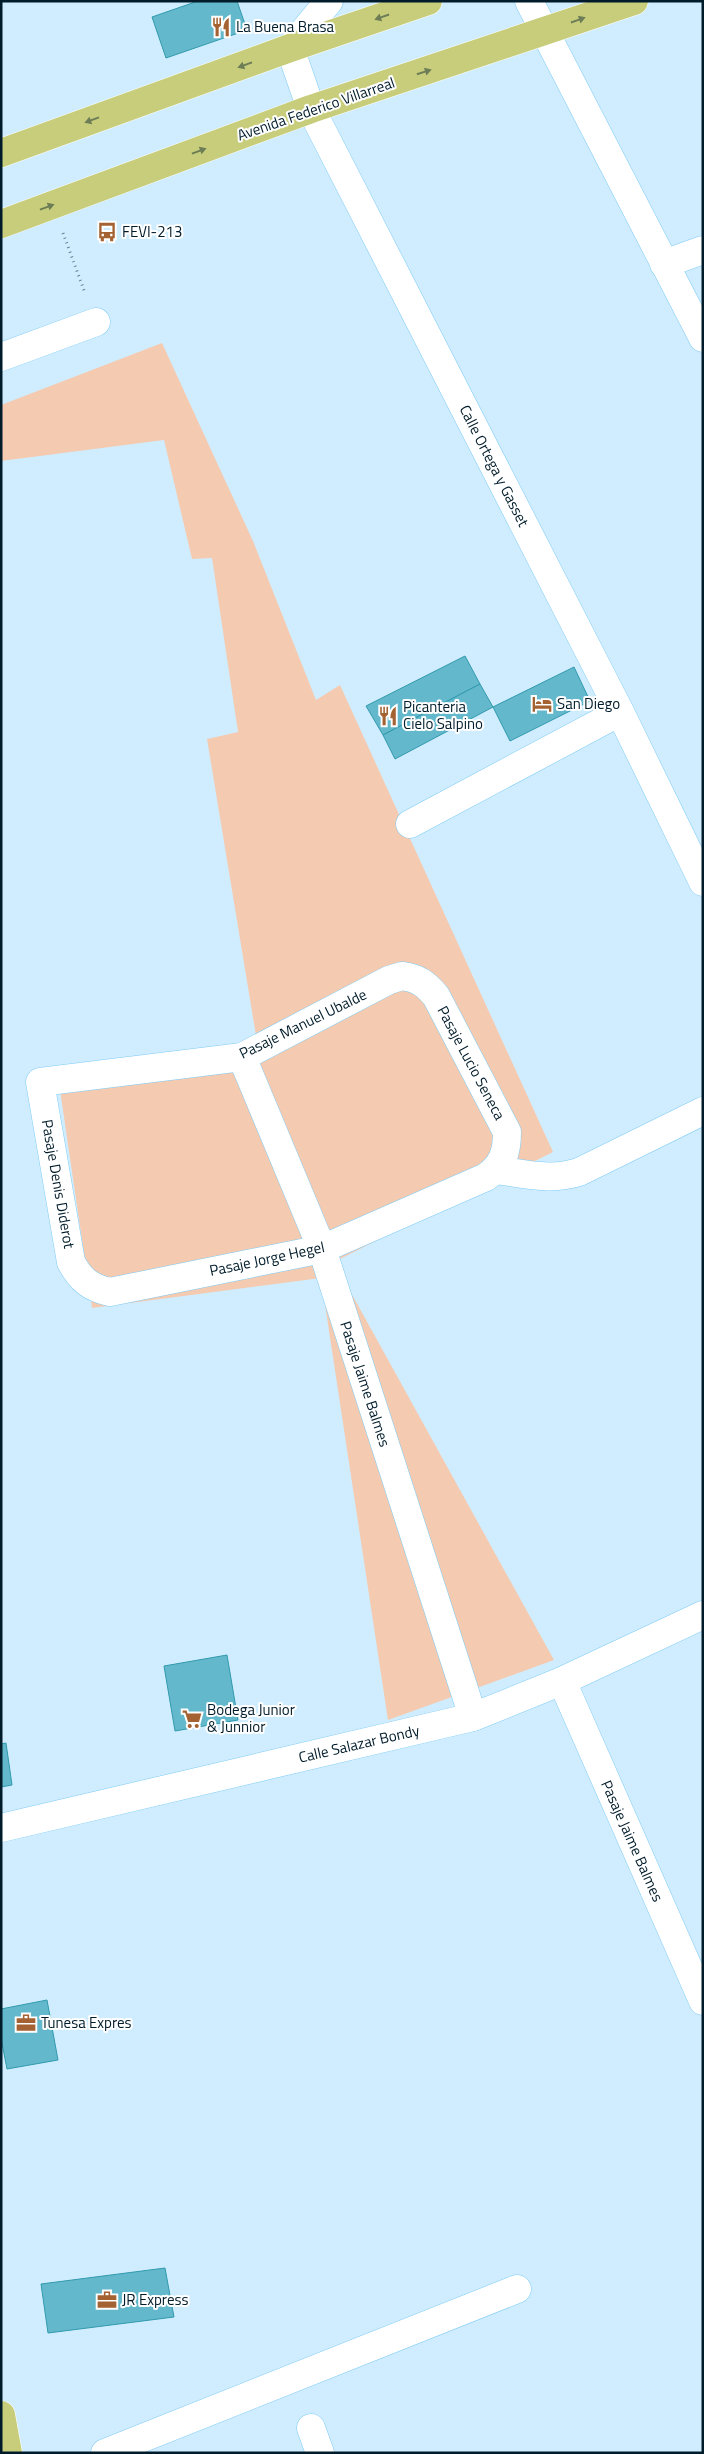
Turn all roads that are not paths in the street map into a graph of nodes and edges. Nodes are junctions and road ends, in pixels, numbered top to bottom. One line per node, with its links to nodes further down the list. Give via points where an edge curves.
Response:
1 (328, 1): 6 (street)
2 (428, 1): 6 (main road, one-way to 6)
3 (529, 1): 5 (street)
4 (634, 1): 5 (main road, Avenida Federico Villarreal, one-way to 4)
5 (545, 31): 7 (main road, Avenida Federico Villarreal, one-way to 5); 11 (street)
6 (290, 48): 7 (street, Calle Ortega y Gasset); 8 (main road, one-way to 8)
7 (311, 109): 9 (main road, Avenida Federico Villarreal, one-way to 7); 15 (street, Calle Ortega y Gasset)
8 (1, 153)
9 (1, 224)
10 (703, 250): 11 (street)
11 (664, 264): 13 (street)
12 (96, 322): 14 (street)
13 (703, 338)
14 (1, 357)
15 (620, 712): 16 (street); 17 (street, Calle Ortega y Gasset)
16 (410, 824)
17 (703, 882)
18 (414, 978): 19 (street, Pasaje Manuel Ubalde, via 402,976 390,980); 22 (street, Pasaje Lucio Seneca, via 426,984 436,996 507,1132 507,1146)
19 (242, 1057): 20 (street, Pasaje Manuel Ubalde); 23 (street, Pasaje Jaime Balmes)
20 (40, 1082): 24 (street, Pasaje Denis Diderot, via 71,1262)
21 (703, 1111): 22 (street, via 566,1176 552,1178)
22 (500, 1164): 23 (street, Pasaje Jorge Hegel, via 486,1177)
23 (322, 1249): 24 (street, Pasaje Jorge Hegel, via 110,1292 97,1290); 27 (street, Pasaje Jaime Balmes)
24 (85, 1282)
25 (703, 1615): 26 (street, Calle Salazar Bondy)
26 (562, 1681): 27 (street, Calle Salazar Bondy); 29 (street, Pasaje Jaime Balmes)
27 (473, 1717): 28 (street, Calle Salazar Bondy)
28 (1, 1828)
29 (703, 2001)
30 (517, 2290): 33 (street)
31 (1, 2415): 32 (main road)
32 (8, 2453)
33 (105, 2453)

